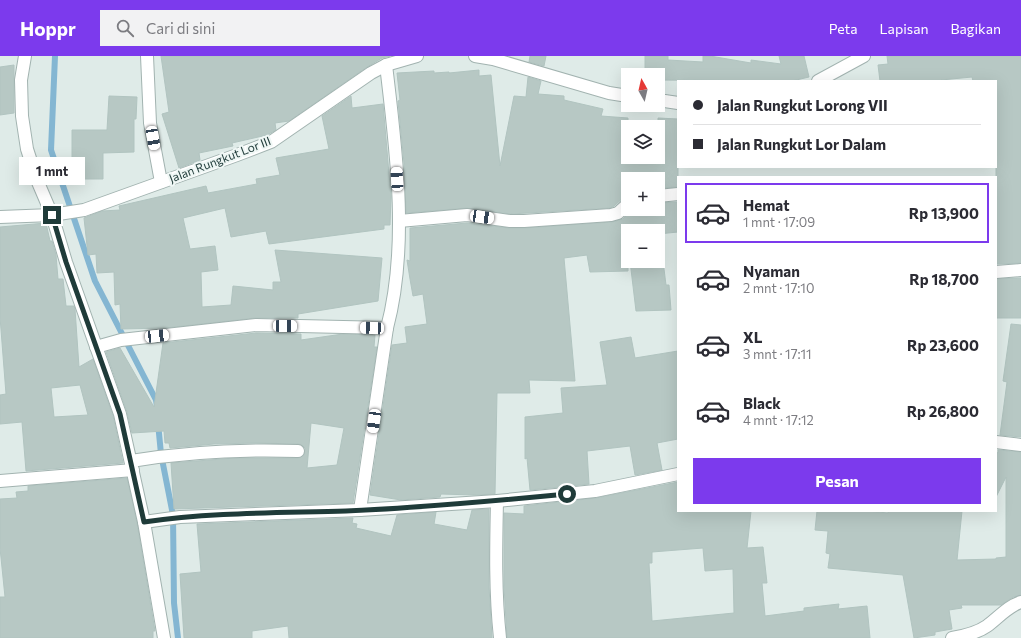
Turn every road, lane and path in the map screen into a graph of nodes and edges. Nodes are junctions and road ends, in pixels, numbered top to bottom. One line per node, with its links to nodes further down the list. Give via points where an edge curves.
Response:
1 (26, 56): 15 (street, via 22,80 23,123 28,149 37,180)
2 (147, 56): 11 (street, via 150,123)
3 (417, 56): 6 (street, Jalan Rungkut Lor III)
4 (475, 56): 8 (street)
5 (864, 56): 7 (street)
6 (386, 65): 11 (street, Jalan Rungkut Lor III, via 271,142); 17 (street)
7 (820, 80)
8 (621, 95)
9 (665, 101): 10 (street)
10 (677, 103)
11 (161, 182): 15 (street, Jalan Rungkut Lor III, via 84,210)
12 (677, 194): 13 (street)
13 (665, 195)
14 (621, 210): 17 (street, via 611,215 524,221 467,215)
15 (57, 214): 16 (street, Jalan Rungkut Lor III); 21 (street, via 66,262)
16 (0, 217)
17 (399, 221): 20 (street, via 392,308)
18 (1021, 270): 19 (street)
19 (997, 272)
20 (387, 328): 21 (street, via 256,325 125,340); 29 (street)
21 (96, 347): 25 (street, via 120,414)
22 (997, 442): 23 (street)
23 (1021, 445)
24 (298, 450): 25 (street, via 256,449 152,457)
25 (132, 466): 27 (street); 30 (street)
26 (677, 474): 28 (street, via 595,491)
27 (0, 481)
28 (497, 501): 29 (street); 33 (street, via 496,576)
29 (360, 510): 30 (street, via 180,517)
30 (144, 522): 32 (street)
31 (1021, 602): 34 (street, via 1013,605 986,627)
32 (164, 638)
33 (500, 638)
34 (952, 638)

